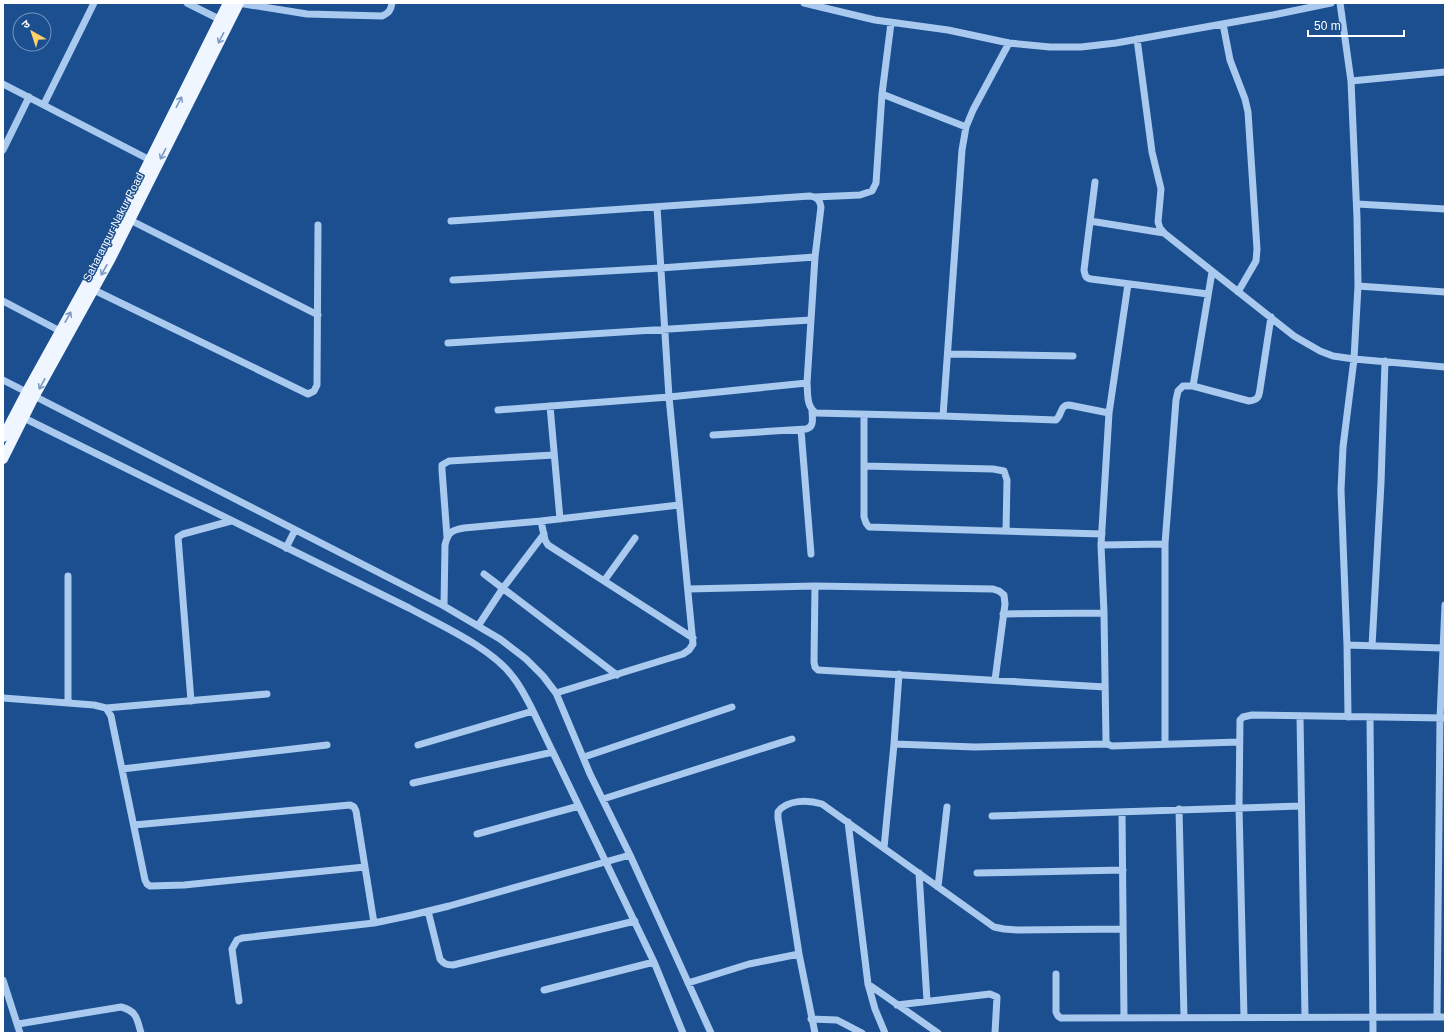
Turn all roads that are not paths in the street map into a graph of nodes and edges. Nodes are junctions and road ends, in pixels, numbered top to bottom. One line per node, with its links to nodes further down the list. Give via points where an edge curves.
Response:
1 (94, 3): 19 (street)
2 (187, 3): 9 (street)
3 (228, 3): 9 (main road, Saharanpur-Nakur Road)
4 (238, 3): 5 (street, via 307,14 382,16 390,11); 9 (main road, Saharanpur-Nakur Road)
5 (392, 3)
6 (804, 3): 10 (street)
7 (1331, 3): 11 (street)
8 (1340, 3): 15 (street)
9 (225, 21): 22 (main road, Saharanpur-Nakur Road, one-way to 9); 28 (main road, Saharanpur-Nakur Road, one-way to 28)
10 (891, 23): 13 (street, via 948,30); 17 (street)
11 (1223, 24): 12 (street); 40 (street, via 1230,60 1248,112 1257,242 1256,261)
12 (1137, 39): 13 (street, via 1050,47); 32 (street, via 1152,152 1161,189 1158,222)
13 (1009, 43): 20 (street)
14 (1445, 72): 15 (street)
15 (1351, 81): 25 (street)
16 (3, 84): 18 (street)
17 (882, 94): 20 (street); 24 (street, via 876,183 872,192)
18 (29, 97): 19 (street); 21 (street)
19 (44, 104): 22 (street)
20 (966, 127): 50 (street, via 962,150)
21 (3, 150)
22 (150, 160): 48 (main road, Saharanpur-Nakur Road, one-way to 22, via 103,254)
23 (1095, 182): 30 (street)
24 (815, 197): 26 (street); 33 (street, via 821,207)
25 (1356, 204): 27 (street); 38 (street)
26 (657, 207): 29 (street); 34 (street)
27 (1445, 209)
28 (130, 220): 39 (main road, Saharanpur-Nakur Road, one-way to 39); 44 (street)
29 (451, 220)
30 (1090, 221): 32 (street); 37 (street, via 1085,276)
31 (318, 225): 44 (street)
32 (1164, 233): 35 (street)
33 (815, 257): 34 (street); 46 (street)
34 (660, 268): 36 (street); 47 (street)
35 (1212, 272): 40 (street); 42 (street)
36 (453, 280)
37 (1128, 284): 42 (street); 63 (street)
38 (1358, 286): 41 (street); 52 (street)
39 (94, 290): 44 (street, via 308,394 314,391 317,385); 58 (main road, Saharanpur-Nakur Road, one-way to 58)
40 (1238, 292): 45 (street)
41 (1445, 292)
42 (1208, 294): 57 (street)
43 (3, 301): 48 (street)
44 (318, 315)
45 (1271, 317): 52 (street, via 1294,336 1320,351); 57 (street, via 1259,397 1249,401)
46 (811, 320): 47 (street); 56 (street)
47 (665, 329): 49 (street); 59 (street)
48 (60, 331): 58 (main road, Saharanpur-Nakur Road)
49 (448, 344)
50 (948, 354): 51 (street); 65 (street)
51 (1073, 356)
52 (1354, 359): 53 (street); 99 (street, via 1341,471)
53 (1385, 362): 54 (street); 100 (street)
54 (1445, 367)
55 (3, 380): 58 (street)
56 (807, 383): 59 (street); 62 (street)
57 (1193, 386): 83 (street, via 1183,386 1178,391 1176,400)
58 (30, 395): 66 (main road, Saharanpur-Nakur Road); 69 (main road, Saharanpur-Nakur Road); 78 (street)
59 (669, 397): 60 (street); 73 (street)
60 (550, 406): 61 (street); 70 (street)
61 (498, 410)
62 (812, 410): 64 (street, via 822,414); 67 (street, via 812,426)
63 (1109, 413): 65 (street, via 1065,405 1056,420); 80 (street)
64 (864, 415): 65 (street); 72 (street)
65 (943, 416)
66 (24, 418): 71 (main road, Saharanpur-Nakur Road); 75 (street)
67 (801, 430): 68 (street); 86 (street)
68 (713, 435)
69 (3, 438)
70 (554, 455): 74 (street); 81 (street, via 444,463 442,470)
71 (3, 459)
72 (864, 466): 77 (street, via 864,517 869,527); 77 (street, via 1004,471)
73 (679, 505): 74 (street); 92 (street)
74 (560, 519): 76 (street)
75 (231, 521): 84 (street); 109 (street, via 178,537)
76 (541, 522): 79 (street); 81 (street, via 464,528 453,530)
77 (1006, 531): 80 (street)
78 (294, 532): 84 (street); 94 (street)
79 (544, 534): 89 (street, via 548,545); 91 (street)
80 (1102, 534): 85 (street)
81 (447, 537): 94 (street)
82 (635, 538): 89 (street)
83 (1165, 544): 85 (street); 120 (street)
84 (287, 545): 113 (street, via 409,608 487,652 513,676)
85 (1101, 545): 95 (street)
86 (811, 554)
87 (484, 574): 91 (street)
88 (68, 576): 110 (street)
89 (604, 581): 98 (street)
90 (815, 586): 92 (street); 96 (street, via 993,589 1004,595); 102 (street, via 815,667 818,670)
91 (503, 588): 97 (street); 103 (street)
92 (688, 589): 98 (street)
93 (1445, 605): 101 (street)
94 (444, 606): 97 (street)
95 (1104, 613): 96 (street); 105 (street)
96 (1004, 614): 104 (street)
97 (478, 626): 106 (street, via 526,659)
98 (693, 638): 103 (street, via 693,644 683,654)
99 (1347, 646): 100 (street); 115 (street)
100 (1372, 646): 101 (street)
101 (1442, 648): 117 (street)
102 (899, 674): 104 (street); 121 (street)
103 (617, 675): 106 (street)
104 (995, 680): 105 (street)
105 (1105, 687): 122 (street)
106 (556, 693): 126 (street)
107 (266, 694): 109 (street)
108 (3, 698): 110 (street)
109 (191, 700): 112 (street)
110 (68, 703): 112 (street)
111 (732, 707): 126 (street)
112 (106, 708): 127 (street, via 111,716)
113 (533, 711): 124 (street); 125 (street)
114 (1300, 716): 115 (street); 119 (street, via 1243,717 1240,720); 131 (street)
115 (1348, 717): 116 (street)
116 (1370, 717): 117 (street); 166 (street)
117 (1443, 718): 162 (street)
118 (792, 739): 129 (street)
119 (1239, 742): 120 (street); 133 (street)
120 (1165, 743): 122 (street, via 1112,746)
121 (894, 744): 122 (street, via 975,747); 140 (street)
122 (1107, 744)
123 (327, 745): 127 (street)
124 (418, 745)
125 (553, 752): 128 (street); 130 (street)
126 (584, 757): 129 (street)
127 (122, 769): 138 (street)
128 (413, 784)
129 (603, 799): 141 (street)
130 (579, 806): 139 (street); 142 (street)
131 (1302, 806): 133 (street); 165 (street)
132 (947, 807): 147 (street)
133 (1239, 807): 134 (street); 164 (street)
134 (1179, 810): 135 (street); 169 (street)
135 (1122, 812): 136 (street); 144 (street)
136 (992, 816)
137 (848, 822): 140 (street); 152 (street, via 814,801 785,805 778,812); 157 (street)
138 (134, 826): 143 (street, via 145,880 147,884 155,887); 143 (street, via 350,805 354,806 356,811)
139 (477, 834)
140 (884, 848): 145 (street)
141 (627, 856): 142 (street); 156 (street)
142 (609, 861): 148 (street); 149 (street)
143 (365, 867): 150 (street)
144 (1122, 870): 146 (street); 151 (street)
145 (919, 873): 147 (street); 160 (street)
146 (977, 873)
147 (938, 887): 151 (street, via 984,920 1004,929)
148 (428, 911): 149 (street, via 440,959 448,965); 150 (street)
149 (635, 920): 153 (street)
150 (374, 923): 159 (street, via 237,940 232,949)
151 (1123, 929): 168 (street)
152 (799, 954): 156 (street, via 749,964); 167 (street)
153 (654, 962): 158 (street); 173 (street)
154 (1056, 974): 168 (street, via 1058,1016)
155 (3, 980): 170 (street)
156 (688, 983): 174 (street)
157 (868, 984): 161 (street); 177 (street, via 874,1009)
158 (544, 990)
159 (239, 1001)
160 (928, 1001): 161 (street); 179 (street, via 994,995 998,1003)
161 (897, 1005): 178 (street)
162 (1437, 1016): 163 (street); 166 (street)
163 (1445, 1016)
164 (1244, 1017): 165 (street); 169 (street)
165 (1305, 1017): 166 (street)
166 (1373, 1017): 180 (street)
167 (811, 1018): 175 (street); 176 (street, via 837,1020)
168 (1124, 1018): 169 (street)
169 (1184, 1018)
170 (18, 1024): 171 (street); 172 (street, via 121,1007 133,1012)
171 (20, 1033)
172 (142, 1033)
173 (683, 1033)
174 (711, 1033)
175 (815, 1033)
176 (862, 1033)
177 (885, 1033)
178 (938, 1033)
179 (995, 1033)
180 (1373, 1033)

